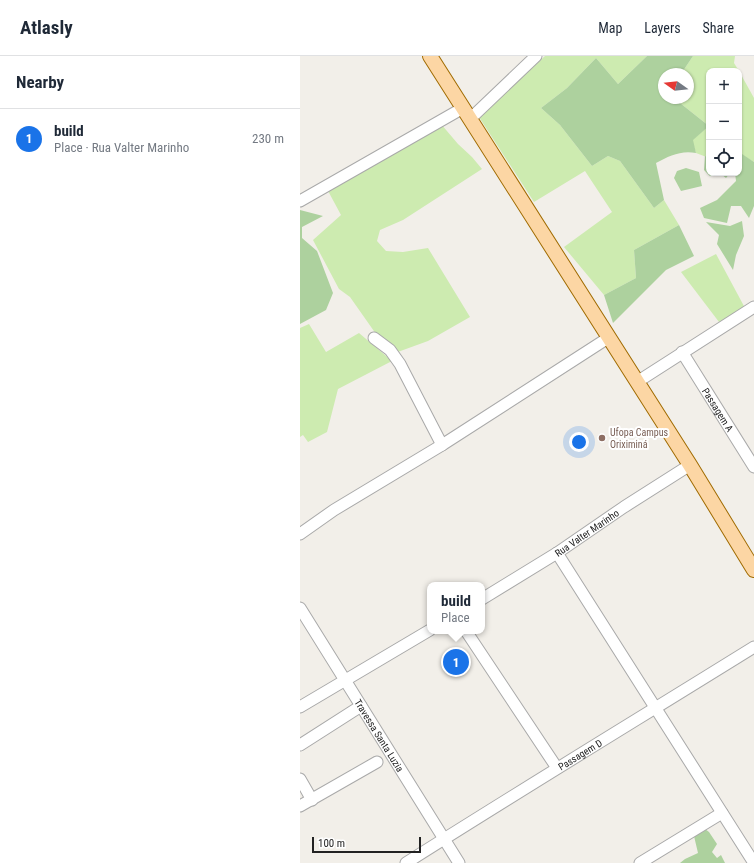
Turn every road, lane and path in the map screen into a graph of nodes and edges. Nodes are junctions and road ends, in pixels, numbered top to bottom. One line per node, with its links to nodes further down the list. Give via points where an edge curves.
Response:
1 (430, 56): 3 (main road)
2 (536, 56): 3 (street)
3 (466, 114): 4 (street); 7 (main road)
4 (301, 199)
5 (753, 311): 8 (street)
6 (374, 338): 10 (street, via 390,350 400,364)
7 (608, 338): 9 (main road); 10 (street)
8 (682, 352): 9 (street); 12 (street, Passagem A)
9 (637, 382): 11 (main road)
10 (442, 445): 13 (street, via 334,510)
11 (690, 465): 14 (street, Rua Valter Marinho); 15 (main road)
12 (754, 467)
13 (300, 534)
14 (557, 553): 16 (street, Rua Valter Marinho); 24 (street)
15 (754, 570)
16 (485, 597)
17 (300, 608): 21 (street, Travessa Santa Luzia)
18 (427, 632): 21 (street)
19 (468, 634): 27 (street)
20 (754, 647): 24 (street, Passagem D)
21 (345, 680): 22 (street, Travessa Santa Luzia); 23 (street)
22 (361, 706): 25 (street); 32 (street, Travessa Santa Luzia)
23 (300, 707)
24 (656, 708): 27 (street, Passagem D); 31 (street)
25 (300, 745)
26 (377, 762): 29 (street)
27 (557, 768): 32 (street, Passagem D)
28 (300, 779): 29 (street)
29 (312, 800): 30 (street)
30 (300, 806)
31 (722, 813): 35 (street); 36 (street)
32 (444, 838): 33 (street, Passagem D); 34 (street, Travessa Santa Luzia)
33 (406, 863)
34 (459, 863)
35 (640, 863)
36 (754, 863)

